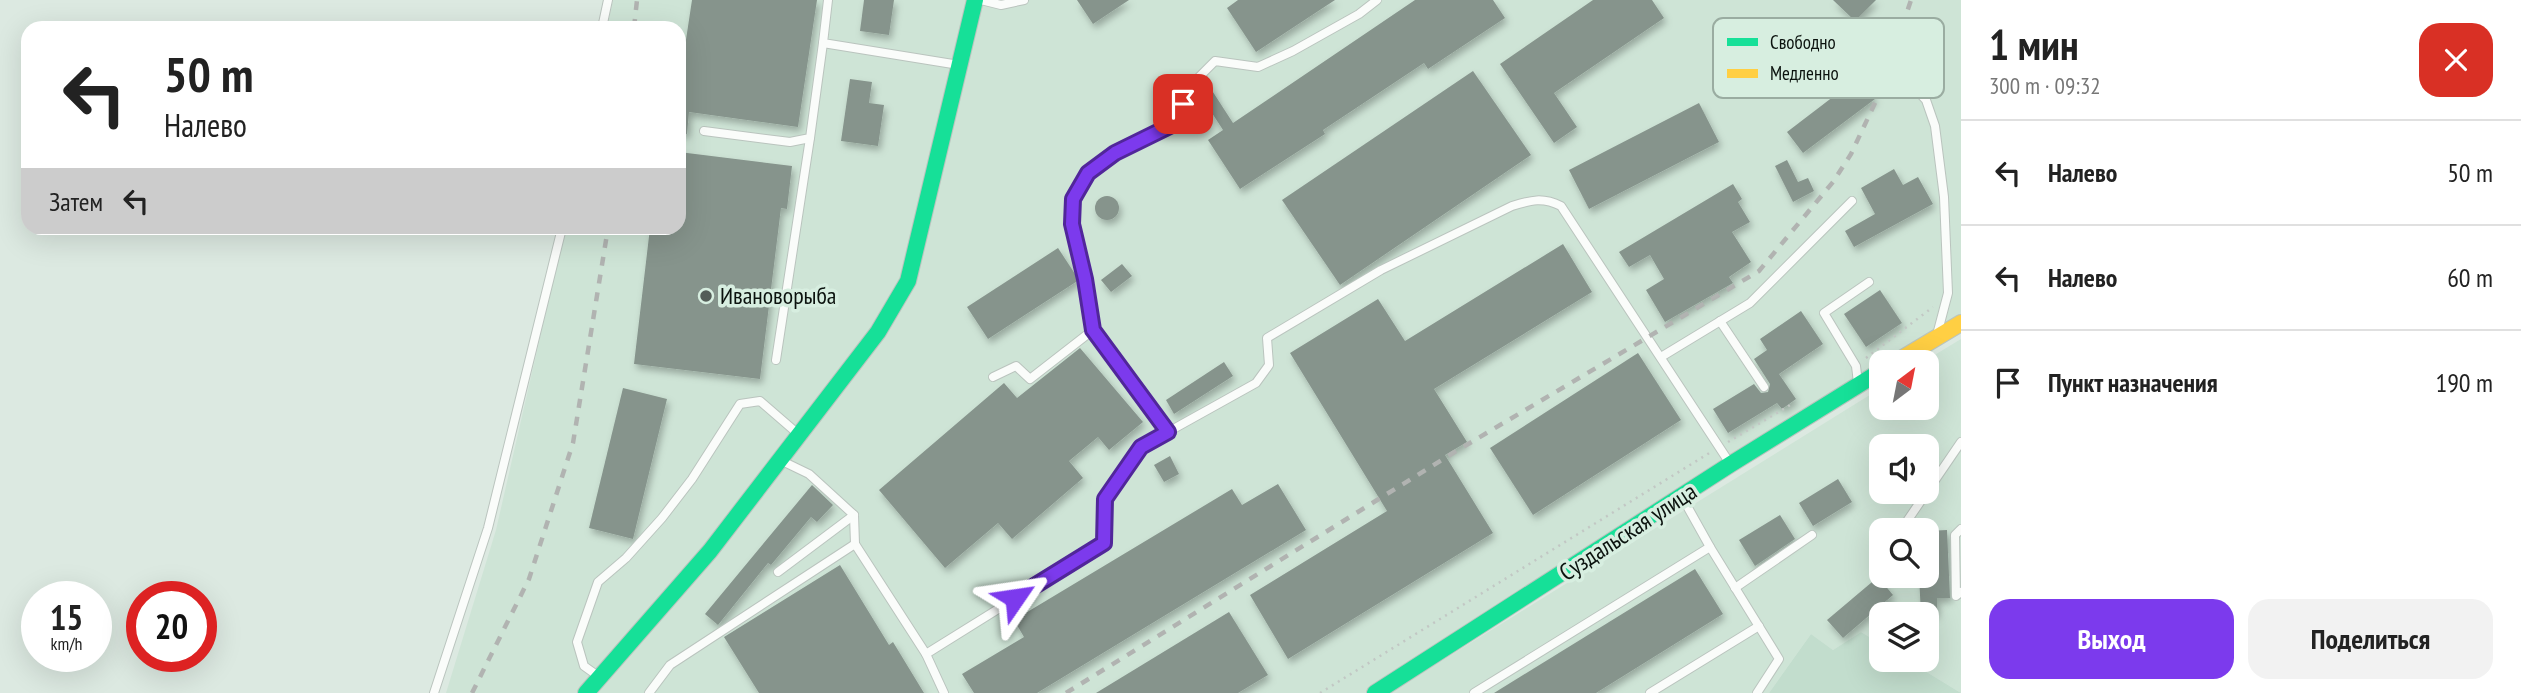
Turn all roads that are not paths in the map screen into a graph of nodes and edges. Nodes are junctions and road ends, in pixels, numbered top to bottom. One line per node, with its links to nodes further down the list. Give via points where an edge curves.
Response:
1 (608, 0): 7 (lane)
2 (828, 0): 8 (lane)
3 (975, 0): 9 (street)
4 (981, 0): 5 (lane, via 1001,5)
5 (1024, 0)
6 (1377, 0): 18 (lane, via 1258,67 1215,61 1191,85 1176,123 1115,153 1088,173 1073,199 1072,224)
7 (604, 21)
8 (823, 43): 9 (lane); 12 (lane)
9 (959, 65): 28 (street, via 908,281 878,332)
10 (1924, 98): 19 (lane, via 1940,156 1948,293)
11 (704, 131): 12 (lane, via 790,142)
12 (810, 138): 22 (lane)
13 (1852, 201): 16 (lane, via 1750,303)
14 (560, 235): 45 (lane, via 488,528)
15 (1869, 282): 25 (lane, via 1824,313 1856,366)
16 (1720, 321): 21 (lane); 26 (lane)
17 (1961, 323): 19 (street)
18 (1093, 330): 23 (lane, via 1030,379 1016,366); 27 (lane)
19 (1936, 337): 20 (street)
20 (1915, 350)
21 (1661, 357): 27 (lane, via 1561,206 1534,199 1381,270 1267,338 1269,365 1256,383); 31 (lane)
22 (776, 360)
23 (993, 377)
24 (1869, 379): 25 (street, Суздальская улица)
25 (1858, 386): 31 (street, Суздальская улица)
26 (1764, 387)
27 (1168, 432): 43 (lane, via 1141,447 1105,499 1104,543)
28 (799, 435): 30 (street); 44 (lane, via 760,401 740,404 662,518 598,582 577,642 584,666)
29 (1961, 442): 34 (lane)
30 (779, 460): 33 (lane, via 808,474); 44 (street, via 710,551)
31 (1731, 464): 32 (street, Суздальская улица)
32 (1682, 497): 38 (lane); 49 (street, Суздальская улица)
33 (854, 515): 37 (lane); 39 (lane)
34 (1909, 518)
35 (1959, 534): 41 (lane, via 1956,596)
36 (1812, 535): 40 (lane)
37 (855, 544): 43 (lane); 47 (lane, via 670,665)
38 (1710, 547): 40 (lane); 50 (lane)
39 (778, 572)
40 (1735, 588): 42 (lane)
41 (1961, 592)
42 (1759, 626): 51 (lane); 52 (lane, via 1779,659)
43 (926, 654): 48 (lane)
44 (600, 678): 46 (street)
45 (434, 693)
46 (586, 693)
47 (649, 693)
48 (944, 693)
49 (1375, 693)
50 (1474, 693)
51 (1650, 693)
52 (1757, 693)

